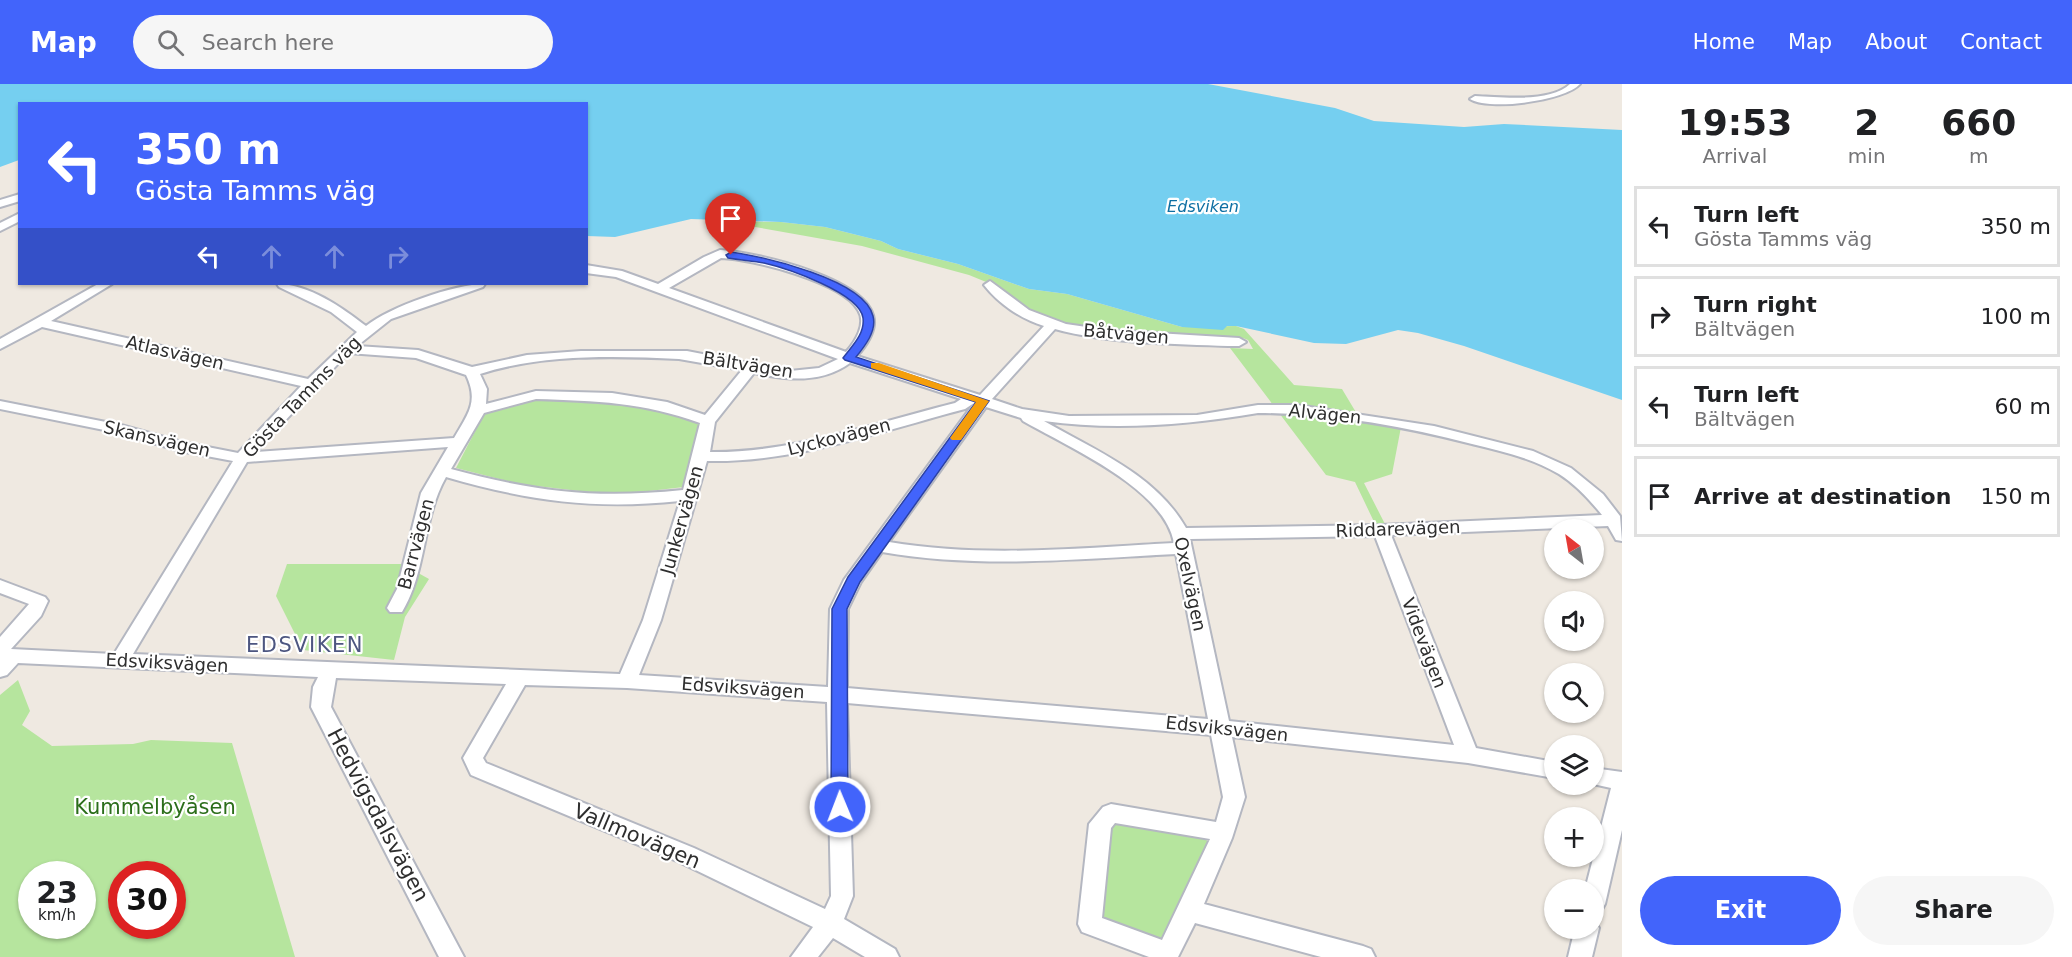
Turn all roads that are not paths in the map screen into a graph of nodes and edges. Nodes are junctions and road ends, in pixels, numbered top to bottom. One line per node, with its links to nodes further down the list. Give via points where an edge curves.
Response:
1 (1575, 84): 2 (street, via 1568,92 1532,99)
2 (1475, 99)
3 (18, 198): 4 (street)
4 (0, 204)
5 (18, 219): 6 (street)
6 (0, 228)
7 (588, 269): 12 (street)
8 (104, 285): 13 (street)
9 (285, 285): 15 (street, via 336,309)
10 (476, 285): 15 (street, Gösta Tamms väg, via 411,305)
11 (990, 285): 14 (street, Båtvägen, via 1019,311)
12 (661, 288): 19 (street); 19 (street, Bältvägen, via 718,254 768,261 832,284 860,304 869,319 864,341)
13 (39, 322): 17 (street); 22 (street, Atlasvägen)
14 (1052, 325): 16 (street, Båtvägen, via 1103,336); 23 (street)
15 (364, 332): 18 (street, Gösta Tamms väg)
16 (1239, 342)
17 (0, 345)
18 (345, 349): 21 (street, via 418,354); 22 (street, Gösta Tamms väg)
19 (849, 358): 20 (street, Bältvägen, via 820,373 788,374); 23 (street)
20 (751, 368): 21 (street, Bältvägen, via 687,355 553,355 498,362); 27 (street, Junkervägen)
21 (472, 372): 25 (street, via 480,389)
22 (311, 384): 30 (street, Gösta Tamms väg)
23 (983, 401): 26 (street, Alvägen); 29 (street, Lyckovägen, via 784,451 747,458); 37 (street)
24 (0, 405): 30 (street, Skansvägen)
25 (478, 410): 27 (street, via 536,395 612,397 667,406); 28 (street, Barrvägen)
26 (1020, 413): 33 (street, Alvägen, via 1069,420 1197,419 1258,409 1297,409 1434,430 1528,454 1565,471 1597,498); 36 (street, Oxelvägen, via 1129,476 1167,509)
27 (708, 421): 29 (street, Junkervägen)
28 (458, 442): 30 (street, Skansvägen); 31 (street, Barrvägen)
29 (700, 456): 32 (street, Junkervägen)
30 (242, 458): 41 (street, Gösta Tamms väg)
31 (442, 471): 32 (street, via 502,488 560,497 623,501); 39 (street, Barrvägen, via 429,493 406,589)
32 (688, 495): 44 (street, Junkervägen, via 652,620)
33 (1614, 520): 34 (street, Riddarevägen); 35 (street, Alvägen)
34 (1381, 530): 36 (street, Riddarevägen); 47 (street, Videvägen)
35 (1622, 536)
36 (1183, 541): 37 (street, Riddarevägen, via 979,557 908,553); 46 (street, Oxelvägen)
37 (878, 546): 45 (street, via 853,580 839,609)
38 (0, 586): 40 (street, via 39,601)
39 (396, 608)
40 (3, 657): 41 (street, Edsviksvägen)
41 (119, 661): 42 (street, Edsviksvägen)
42 (330, 671): 43 (street, Edsviksvägen); 58 (street, Hedvigsdalsvägen, via 321,706)
43 (520, 677): 44 (street, Edsviksvägen); 55 (street, Vallmovägen, via 473,758 478,769 780,896)
44 (627, 681): 45 (street, Edsviksvägen)
45 (837, 695): 46 (street, Edsviksvägen); 55 (street, via 842,896)
46 (1219, 728): 47 (street, Edsviksvägen); 52 (street, Oxelvägen, via 1234,797)
47 (1468, 755): 48 (street, Edsviksvägen)
48 (1544, 768)
49 (1604, 778): 50 (street)
50 (1622, 781)
51 (1622, 785): 53 (street)
52 (1223, 832): 54 (street, Oxelvägen); 57 (street, Oxelvägen, via 1111,813 1100,824 1090,924)
53 (1599, 879)
54 (1190, 911): 57 (street, Oxelvägen); 61 (street)
55 (831, 922): 59 (street); 60 (street, Vallmovägen)
56 (1584, 939): 62 (street)
57 (1167, 955)
58 (452, 957)
59 (803, 957)
60 (887, 957)
61 (1363, 957)
62 (1580, 957)

